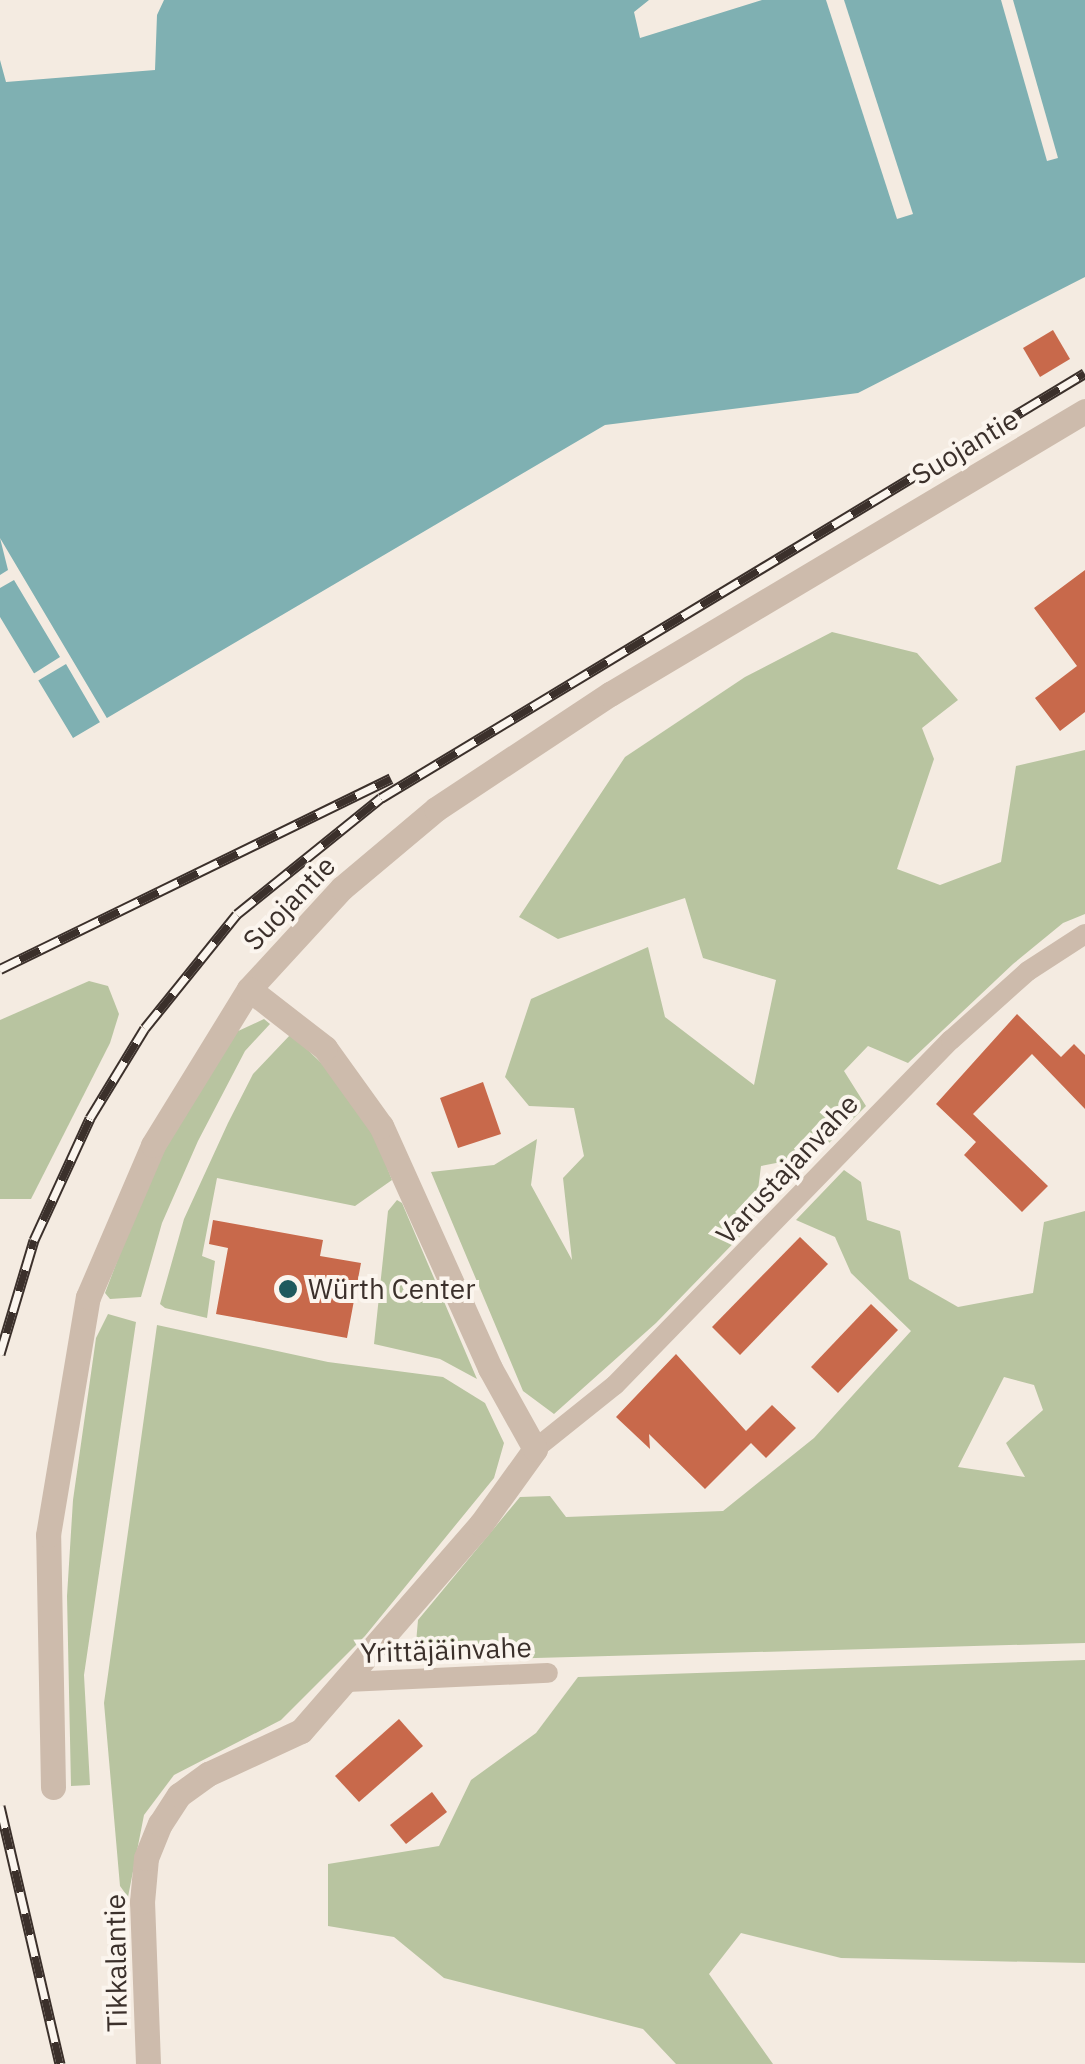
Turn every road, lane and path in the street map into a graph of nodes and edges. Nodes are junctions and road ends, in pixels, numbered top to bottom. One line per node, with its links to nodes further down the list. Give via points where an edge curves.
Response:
1 (1085, 411): 3 (street, Suojantie, via 610,694 436,809 342,888)
2 (1085, 934): 4 (street, Varustajanvahe, via 1028,971 951,1040 614,1385)
3 (249, 989): 4 (street, via 325,1048 381,1126 490,1368); 7 (street, Suojantie, via 152,1145 88,1297 48,1535)
4 (535, 1449): 6 (street, Tikkalantie, via 481,1524)
5 (548, 1673): 6 (street, Yrittäjäinvahe)
6 (347, 1682): 8 (street, Tikkalantie, via 301,1731 178,1795 160,1824 146,1858 142,1902)
7 (53, 1787)
8 (148, 2064)

